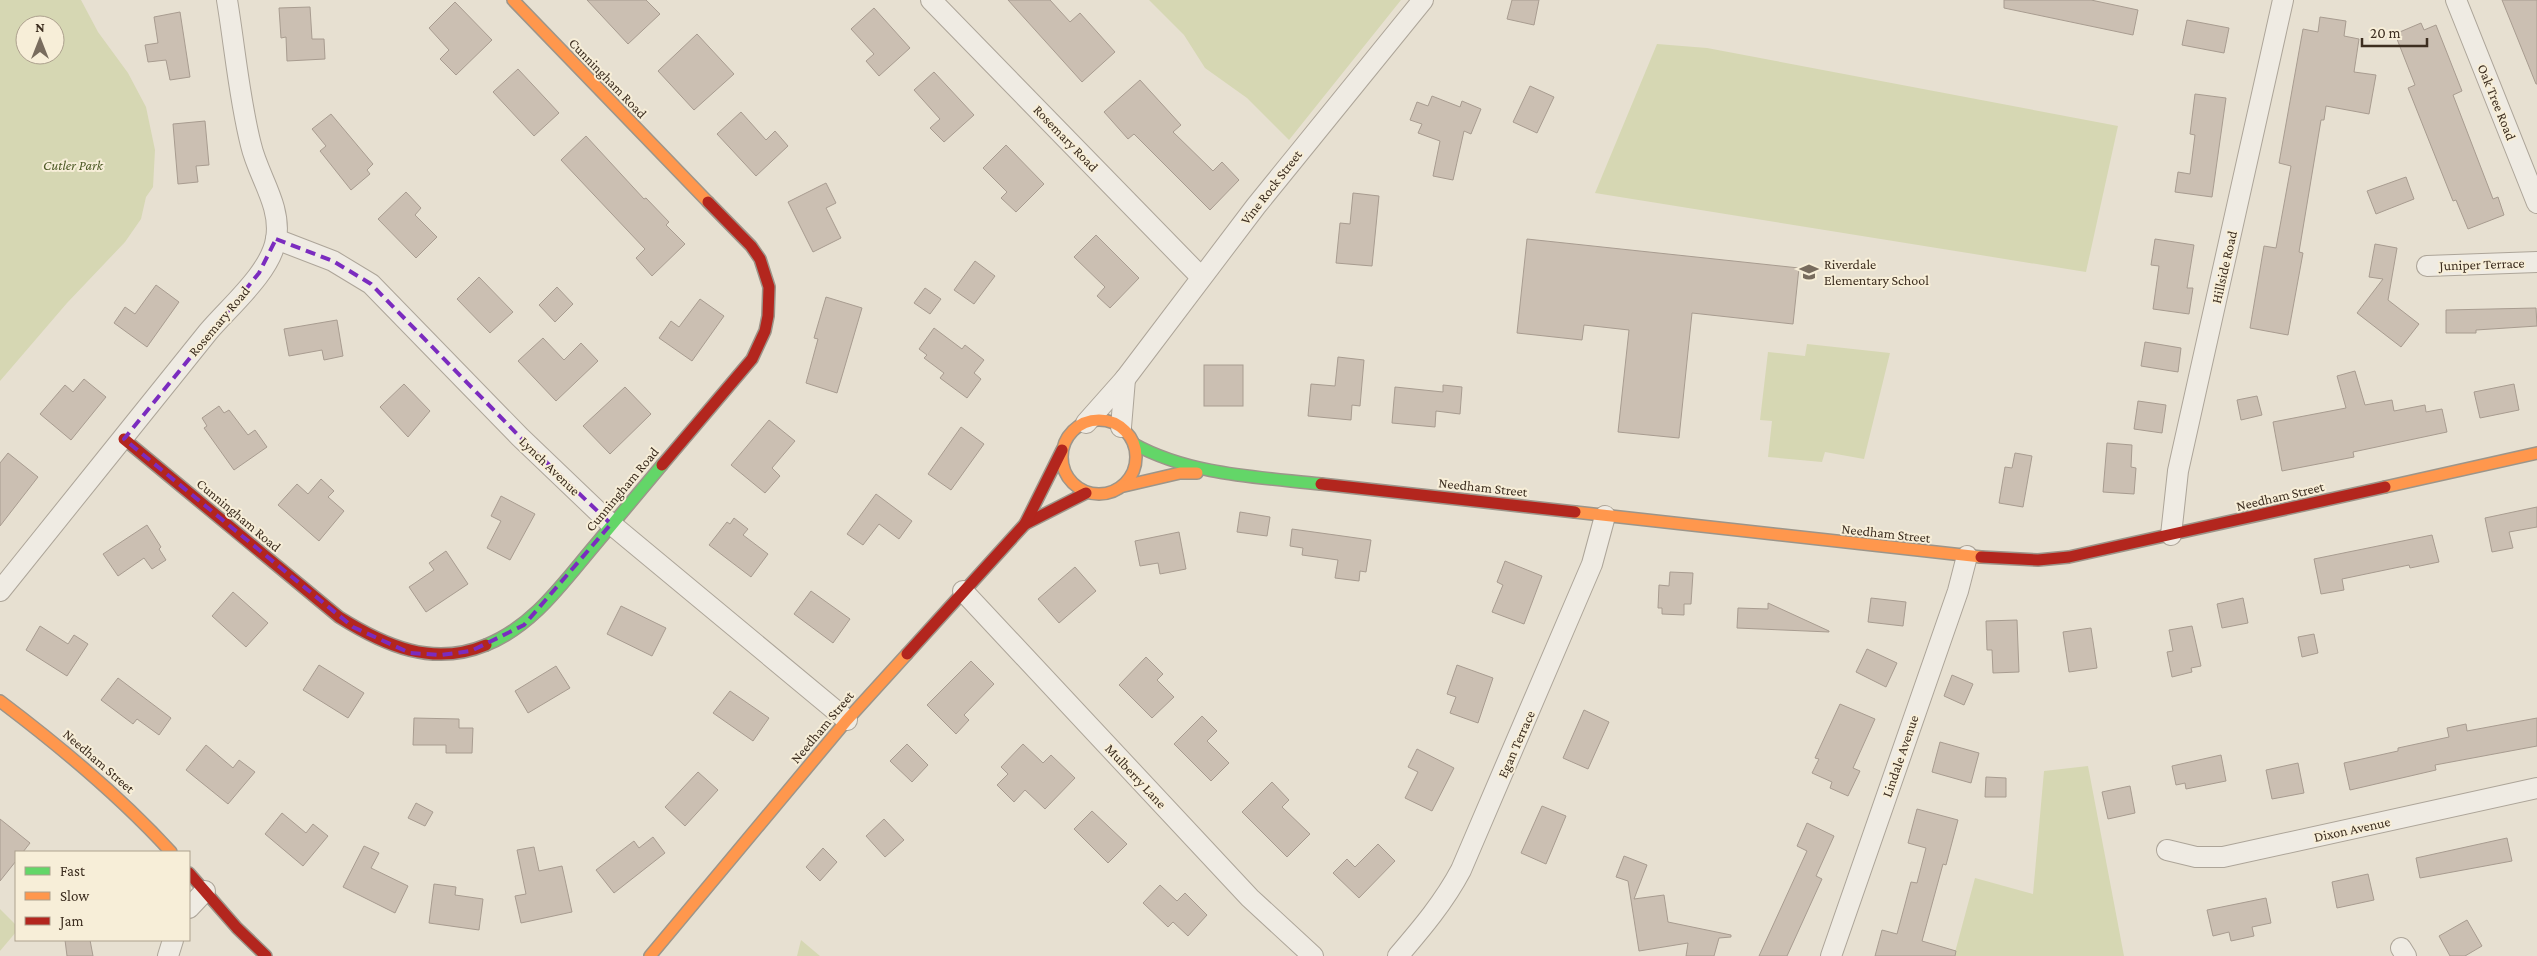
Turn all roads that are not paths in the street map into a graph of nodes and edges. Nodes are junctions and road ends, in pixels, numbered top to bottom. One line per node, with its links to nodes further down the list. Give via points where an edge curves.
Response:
1 (227, 0): 8 (street, Rosemary Road, via 250,143 274,205)
2 (513, 0): 23 (main road, Cunningham Road, via 751,246 766,269 769,284 766,330 752,359)
3 (931, 0): 11 (street, Rosemary Road)
4 (1423, 0): 11 (street, Vine Rock Street)
5 (2283, 0): 25 (street, Hillside Road, via 2178,471)
6 (2456, 0): 7 (street, Oak Tree Road)
7 (2537, 203)
8 (276, 240): 15 (street, Rosemary Road, via 259,273); 23 (street, Lynch Avenue, via 333,261 371,284 520,437)
9 (2537, 262): 10 (street, Juniper Terrace)
10 (2427, 266)
11 (1201, 277): 12 (street, Vine Rock Street)
12 (1124, 379): 13 (street, Vine Rock Street); 14 (street)
13 (1086, 423): 14 (main road, via 1098,420); 17 (main road, via 1075,429)
14 (1121, 427): 16 (main road)
15 (124, 439): 23 (main road, Cunningham Road, via 339,617 382,643 410,653 457,654 485,646 512,633 548,601); 27 (street, Rosemary Road)
16 (1134, 444): 19 (main road, Needham Street, via 1161,457); 20 (main road, via 1136,467)
17 (1062, 450): 21 (main road, via 1066,476); 24 (main road, Needham Street)
18 (2537, 453): 25 (main road, Needham Street)
19 (1223, 473): 20 (main road, Needham Street, via 1180,474); 22 (main road, Needham Street)
20 (1124, 486): 21 (main road, via 1106,494)
21 (1086, 493): 24 (main road, Needham Street)
22 (1606, 516): 26 (main road, Needham Street); 42 (street, Egan Terrace, via 1592,564 1461,870 1438,908)
23 (611, 524): 30 (street, Lynch Avenue)
24 (1026, 524): 28 (main road, Needham Street)
25 (2171, 536): 26 (main road, Needham Street, via 2069,557 2038,560)
26 (1967, 556): 43 (street, Lindale Avenue, via 1958,591)
27 (0, 591)
28 (963, 591): 30 (main road, Needham Street); 41 (street, Mulberry Lane, via 1250,898)
29 (0, 701): 33 (main road, Needham Street, via 87,768)
30 (847, 720): 40 (main road, Needham Street)
31 (2537, 788): 32 (street, Dixon Avenue, via 2223,857 2196,857)
32 (2167, 850)
33 (170, 851)
34 (190, 873): 35 (main road)
35 (205, 891): 36 (street); 39 (main road)
36 (190, 907)
37 (173, 941): 38 (street)
38 (168, 956)
39 (266, 956)
40 (650, 956)
41 (1313, 956)
42 (1398, 956)
43 (1831, 956)

